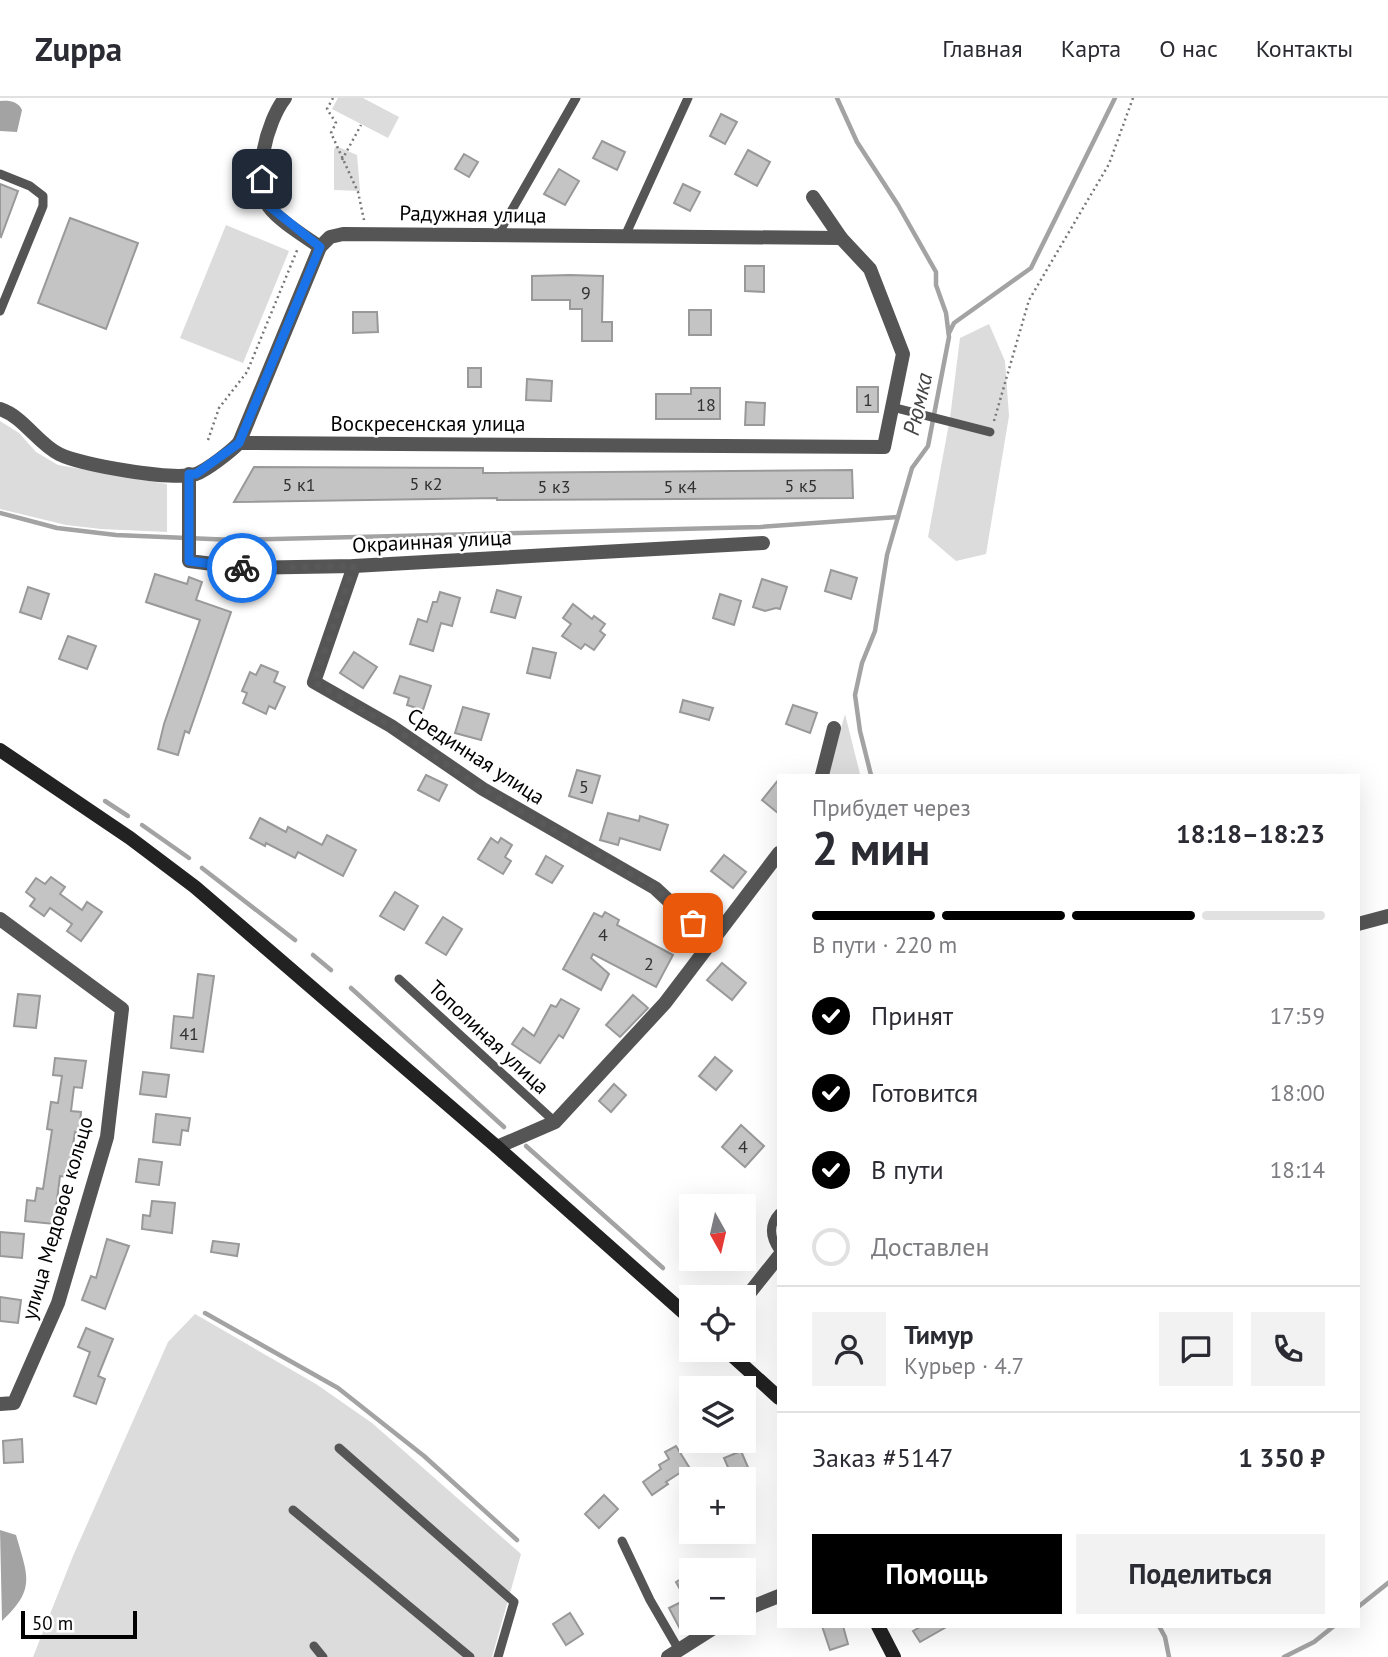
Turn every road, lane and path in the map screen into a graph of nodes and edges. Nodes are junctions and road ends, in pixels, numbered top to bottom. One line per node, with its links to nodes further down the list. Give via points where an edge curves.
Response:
1 (285, 98): 10 (street, via 264,146 263,192 269,206)
2 (333, 98): 7 (path, via 327,108 336,123 331,133)
3 (576, 98): 12 (lane)
4 (688, 98): 13 (lane)
5 (1133, 98): 19 (path, via 1109,164 1029,300)
6 (361, 125): 7 (path)
7 (342, 160): 11 (path, via 358,192)
8 (0, 174): 16 (lane, via 30,186 43,196 43,206)
9 (813, 197): 14 (street)
10 (303, 234): 15 (street); 20 (path, via 247,372 219,408)
11 (367, 234): 12 (street, Радужная улица); 15 (street, Радужная улица, via 330,237)
12 (497, 236): 13 (street, Радужная улица)
13 (625, 236): 14 (street, Радужная улица)
14 (841, 238): 17 (street, via 870,269 903,354)
15 (320, 247): 21 (street)
16 (0, 311)
17 (892, 407): 19 (lane); 21 (street, Воскресенская улица, via 884,447)
18 (0, 409): 22 (street, via 10,412 57,453 81,462 174,476)
19 (990, 432)
20 (208, 440)
21 (239, 443): 22 (street, via 196,474)
22 (189, 474): 24 (street, Окраинная улица, via 189,561 245,568)
23 (763, 542): 24 (street, Окраинная улица)
24 (354, 566): 32 (street, Срединная улица, via 314,682 391,726 483,789 655,888)
25 (834, 729): 27 (street)
26 (0, 750): 35 (main road, via 195,887)
27 (822, 774)
28 (777, 856): 32 (street)
29 (1388, 916): 31 (street)
30 (0, 919): 43 (street, улица Медовое кольцо, via 122,1009 107,1137 58,1303 14,1403)
31 (1360, 923)
32 (712, 941): 34 (street, via 665,1003)
33 (399, 979): 34 (lane, Тополиная улица)
34 (555, 1122): 35 (street)
35 (497, 1147): 40 (main road)
36 (777, 1215): 37 (lane, via 772,1220 771,1239)
37 (777, 1250)
38 (777, 1256): 39 (street)
39 (755, 1285)
40 (679, 1308)
41 (740, 1362): 42 (main road)
42 (777, 1396)
43 (0, 1404)
44 (339, 1448): 55 (lane, via 514,1602)
45 (293, 1510): 54 (lane)
46 (622, 1541): 52 (lane)
47 (777, 1597): 48 (street)
48 (756, 1606)
49 (878, 1628): 56 (main road)
50 (702, 1635): 52 (street)
51 (314, 1646): 53 (lane)
52 (673, 1653)
53 (323, 1657)
54 (470, 1657)
55 (498, 1657)
56 (894, 1657)

